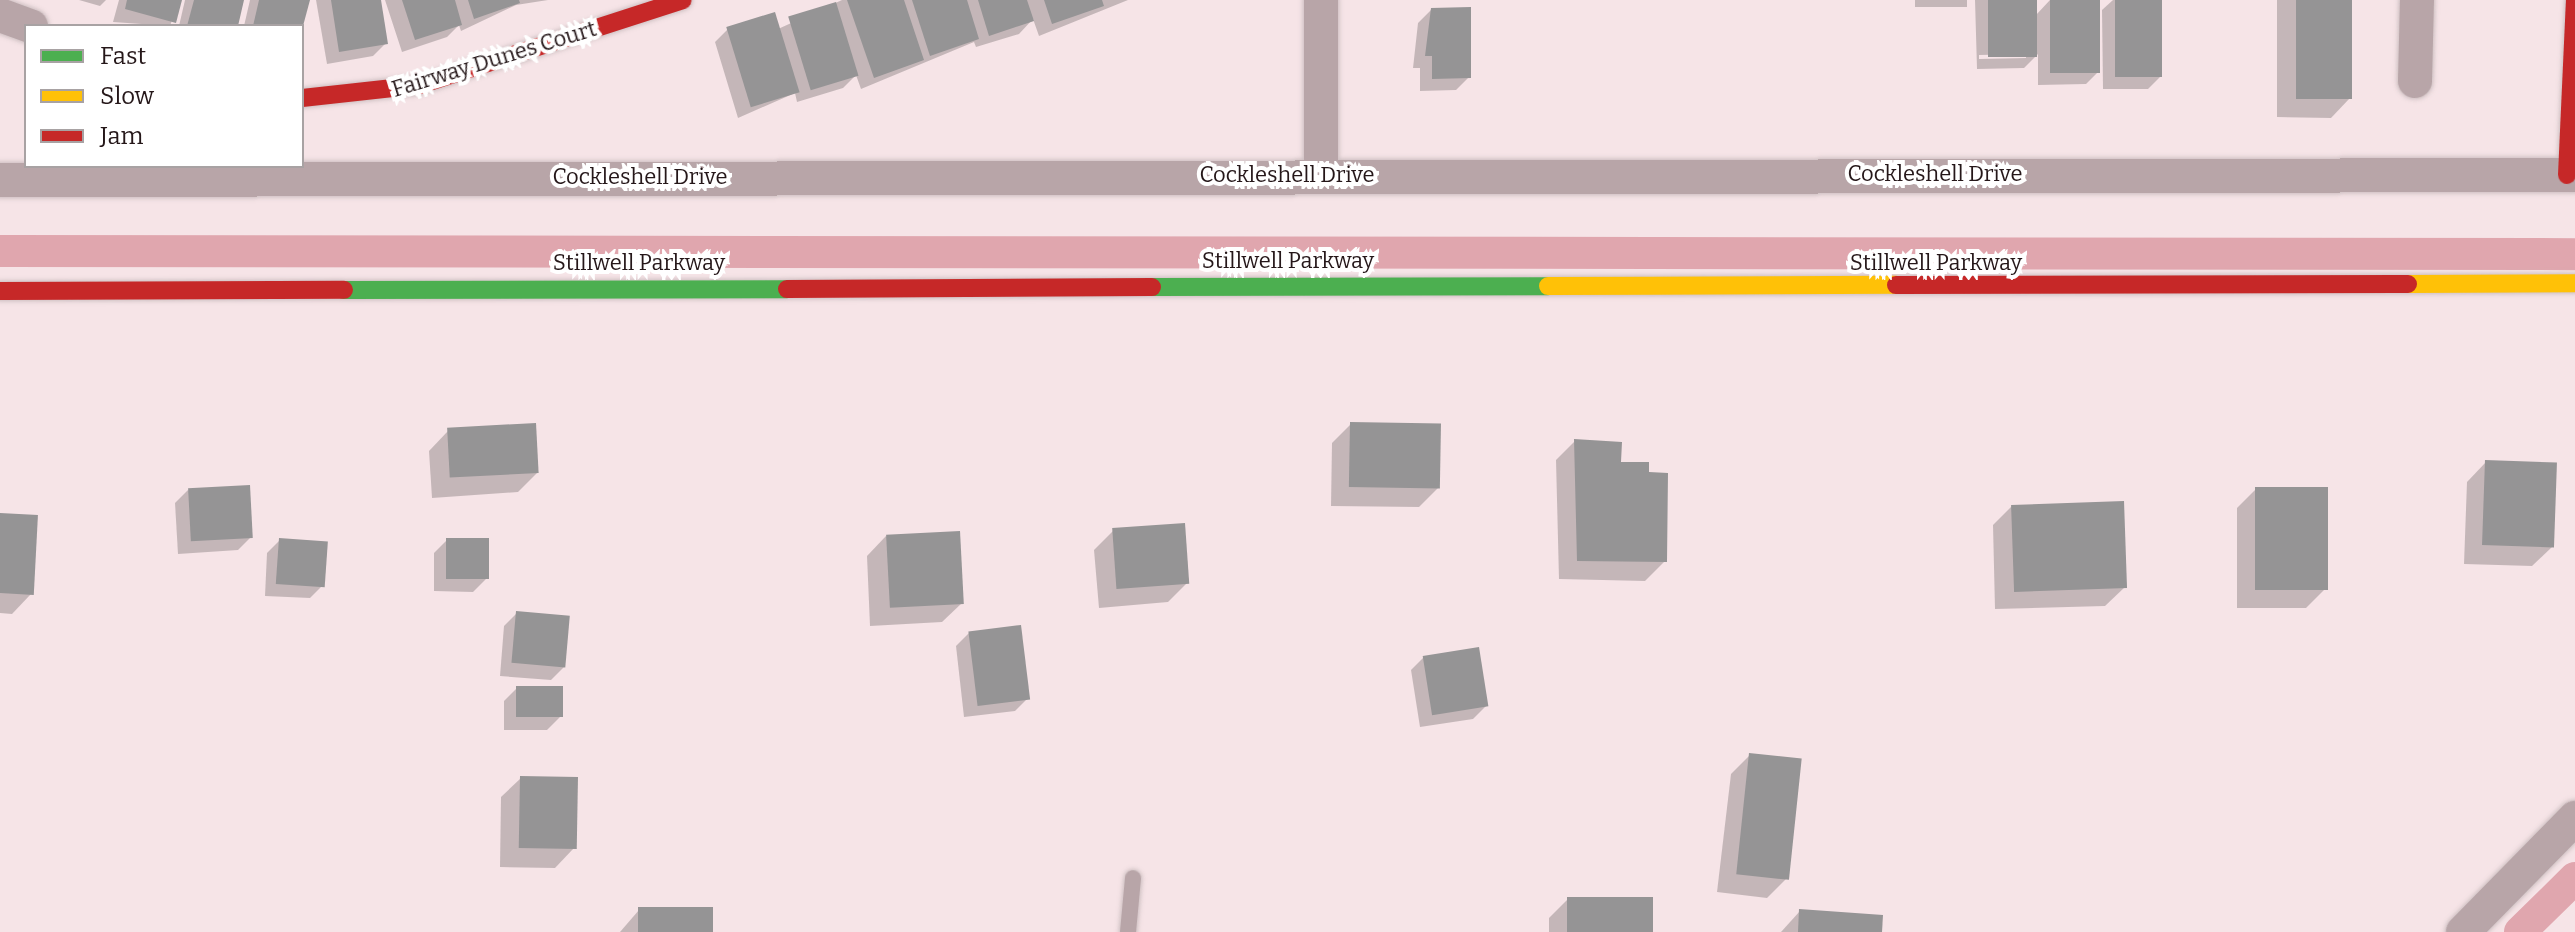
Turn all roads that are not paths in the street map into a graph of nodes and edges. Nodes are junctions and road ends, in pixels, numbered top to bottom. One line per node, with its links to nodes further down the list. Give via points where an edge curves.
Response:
1 (683, 0): 8 (street, Fairway Dunes Court, via 420,85)
2 (1321, 0): 9 (street)
3 (2417, 0): 7 (street)
4 (2575, 0): 10 (street)
5 (0, 15): 6 (street)
6 (25, 24)
7 (2415, 81)
8 (304, 98)
9 (1321, 175): 10 (street, Cockleshell Drive); 11 (street, Cockleshell Drive)
10 (2571, 175)
11 (0, 180)
12 (2575, 283): 13 (street, Stillwell Parkway)
13 (0, 291)
14 (2575, 818): 17 (street)
15 (1133, 878): 16 (lane)
16 (1128, 932)
17 (2463, 932)

